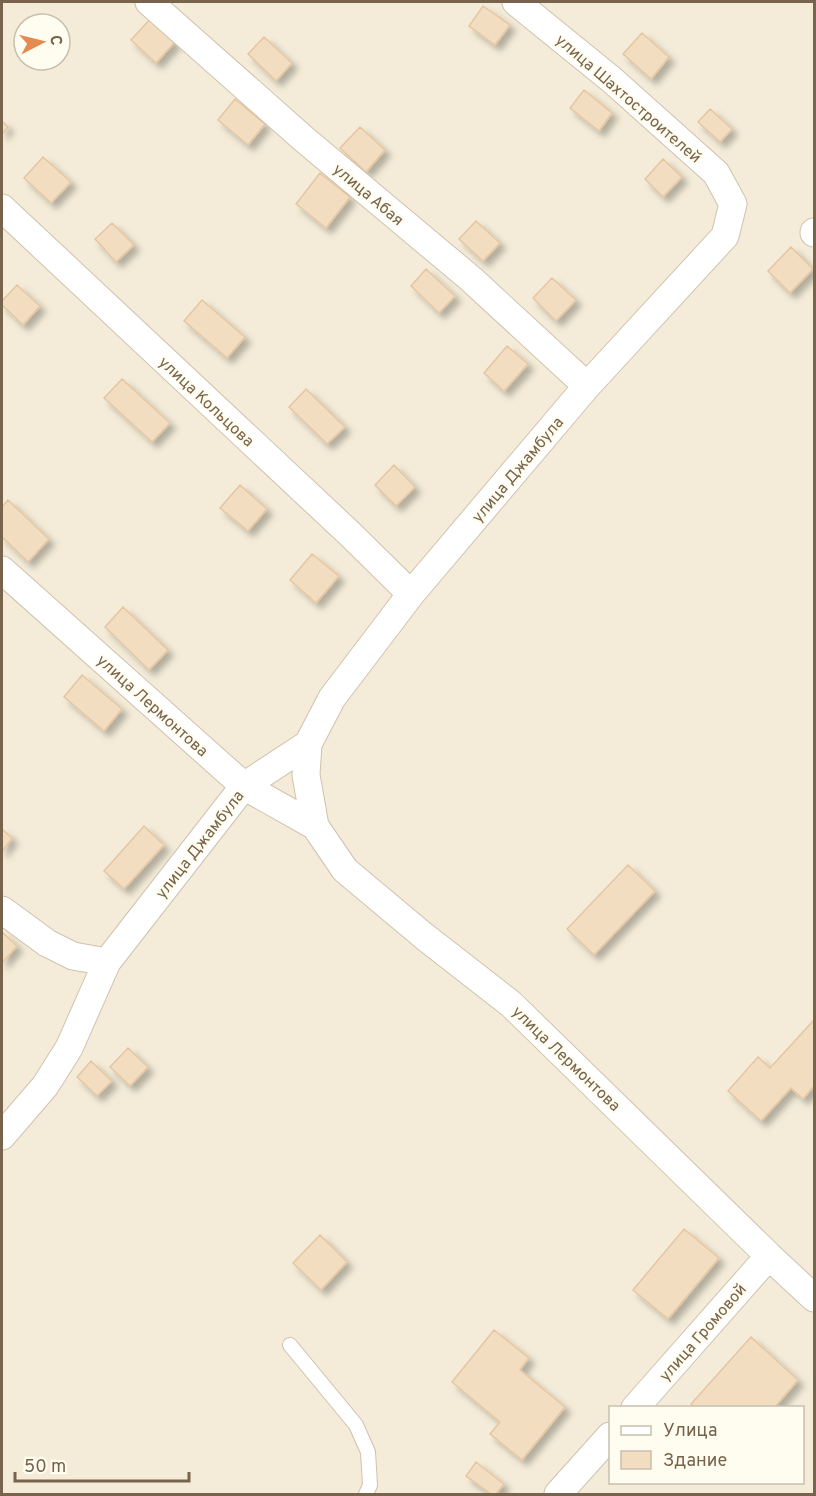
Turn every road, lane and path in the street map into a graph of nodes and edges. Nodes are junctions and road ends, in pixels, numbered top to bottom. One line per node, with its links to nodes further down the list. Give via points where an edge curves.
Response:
1 (149, 2): 5 (street, улица Абая, via 471,279)
2 (516, 2): 3 (street, улица Шахтостроителей, via 612,80 716,173)
3 (733, 204): 5 (street, улица Джамбула, via 725,236)
4 (2, 208): 7 (street, улица Кольцова)
5 (587, 386): 7 (street, улица Джамбула)
6 (2, 570): 10 (street, улица Лермонтова)
7 (411, 594): 8 (street, улица Джамбула, via 332,698)
8 (308, 744): 9 (street, улица Джамбула); 10 (street, улица Джамбула)
9 (306, 775): 11 (street, улица Лермонтова)
10 (244, 786): 11 (street, улица Лермонтова); 13 (street, улица Джамбула)
11 (315, 826): 15 (street, улица Лермонтова, via 345,870 511,1004)
12 (2, 910): 13 (street, via 47,944 73,956)
13 (107, 962): 14 (street, улица Джамбула, via 69,1048 45,1086)
14 (2, 1136)
15 (769, 1256): 16 (street, улица Лермонтова); 18 (street, улица Громовой)
16 (814, 1298)
17 (290, 1345): 20 (lane, via 356,1425 368,1452 370,1485)
18 (636, 1406)
19 (609, 1437): 21 (street)
20 (366, 1494)
21 (558, 1494)

